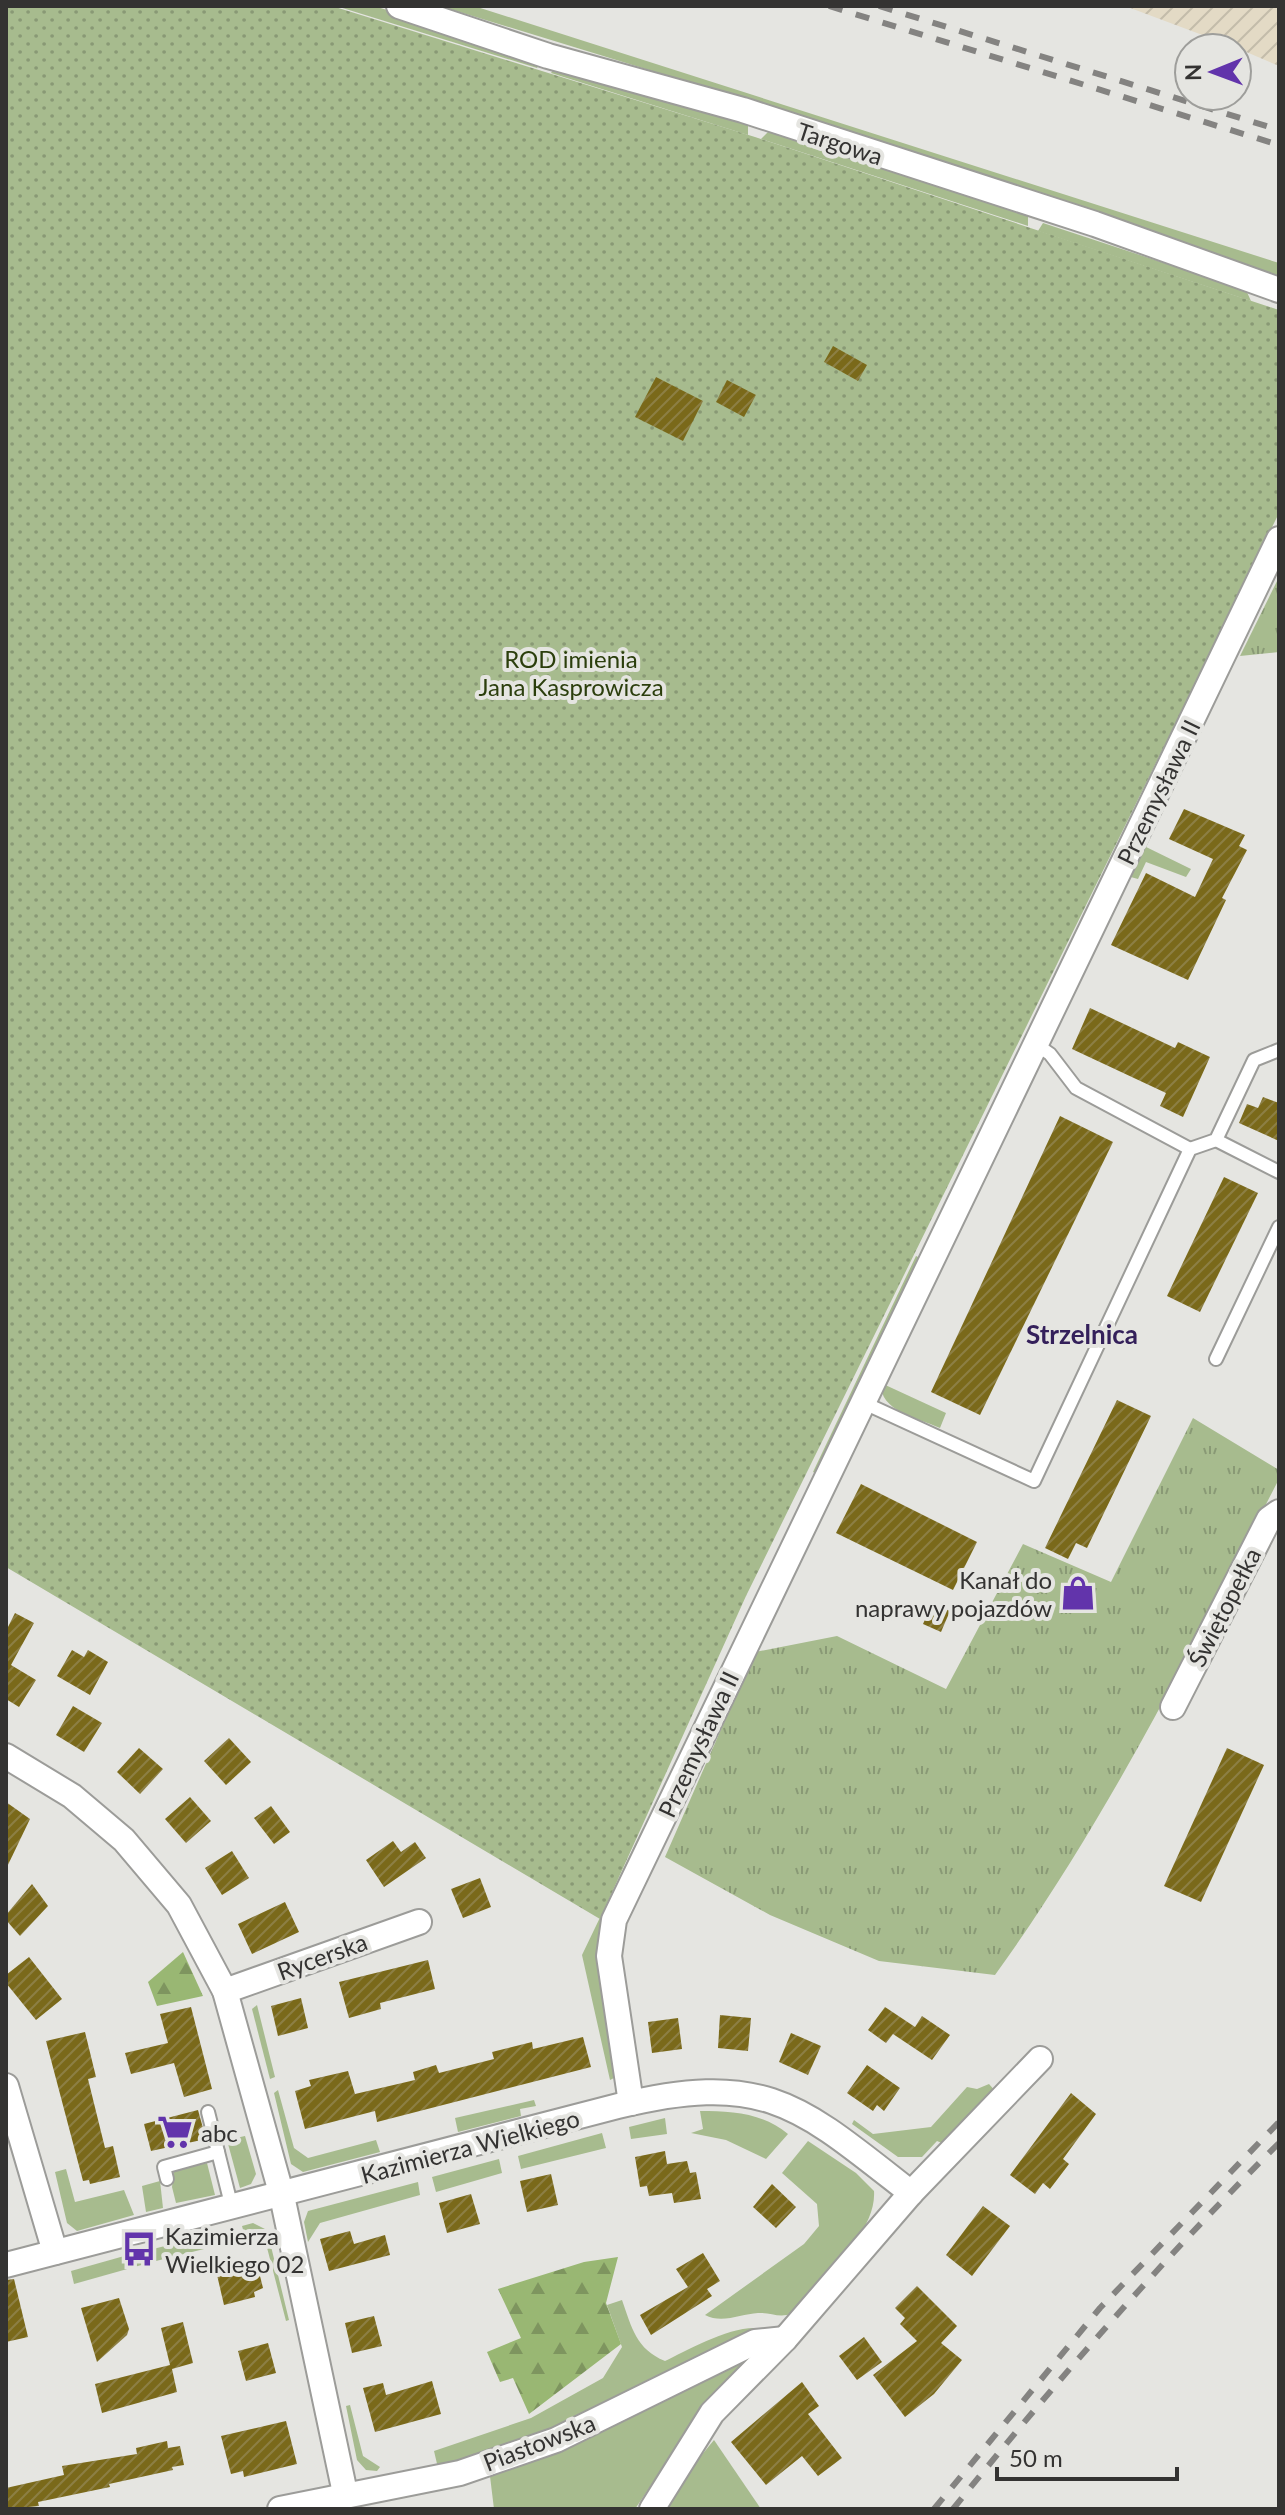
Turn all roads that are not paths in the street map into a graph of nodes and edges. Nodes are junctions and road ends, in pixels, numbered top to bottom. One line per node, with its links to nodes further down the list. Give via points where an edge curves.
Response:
1 (399, 6): 2 (street, Targowa, via 548,56 743,110)
2 (1279, 290)
3 (1279, 539): 4 (street, Przemysława II)
4 (1037, 1045): 7 (lane, via 1076,1088); 11 (street, Przemysława II)
5 (1279, 1050): 6 (lane, via 1254,1060)
6 (1216, 1140): 7 (lane); 8 (lane)
7 (1190, 1149): 11 (lane, via 1034,1481)
8 (1279, 1172)
9 (1279, 1227): 10 (lane)
10 (1216, 1359)
11 (862, 1402): 19 (street, Przemysława II, via 614,1920 609,1956)
12 (1279, 1512): 13 (street, Świętopełka, via 1269,1519)
13 (1173, 1707)
14 (6, 1756): 16 (street, via 72,1796 124,1840 179,1905)
15 (419, 1922): 16 (street, Rycerska)
16 (225, 1991): 25 (street)
17 (1040, 2059): 24 (street)
18 (6, 2086): 21 (street)
19 (631, 2103): 24 (street, Kazimierza Wielkiego, via 700,2091 728,2091 781,2103 815,2119); 25 (street, Kazimierza Wielkiego)
20 (208, 2112): 22 (lane)
21 (12, 2120): 27 (street)
22 (218, 2152): 23 (lane, via 164,2167); 26 (lane)
23 (167, 2179)
24 (911, 2193): 29 (street)
25 (282, 2196): 26 (street, Kazimierza Wielkiego); 30 (street)
26 (232, 2208): 27 (street, Kazimierza Wielkiego)
27 (55, 2252): 28 (street, Kazimierza Wielkiego)
28 (6, 2265)
29 (785, 2339): 30 (street, Piastowska, via 755,2342 556,2440 460,2473); 32 (street, via 712,2413)
30 (345, 2493): 31 (street, Piastowska)
31 (280, 2509)
32 (652, 2509)

